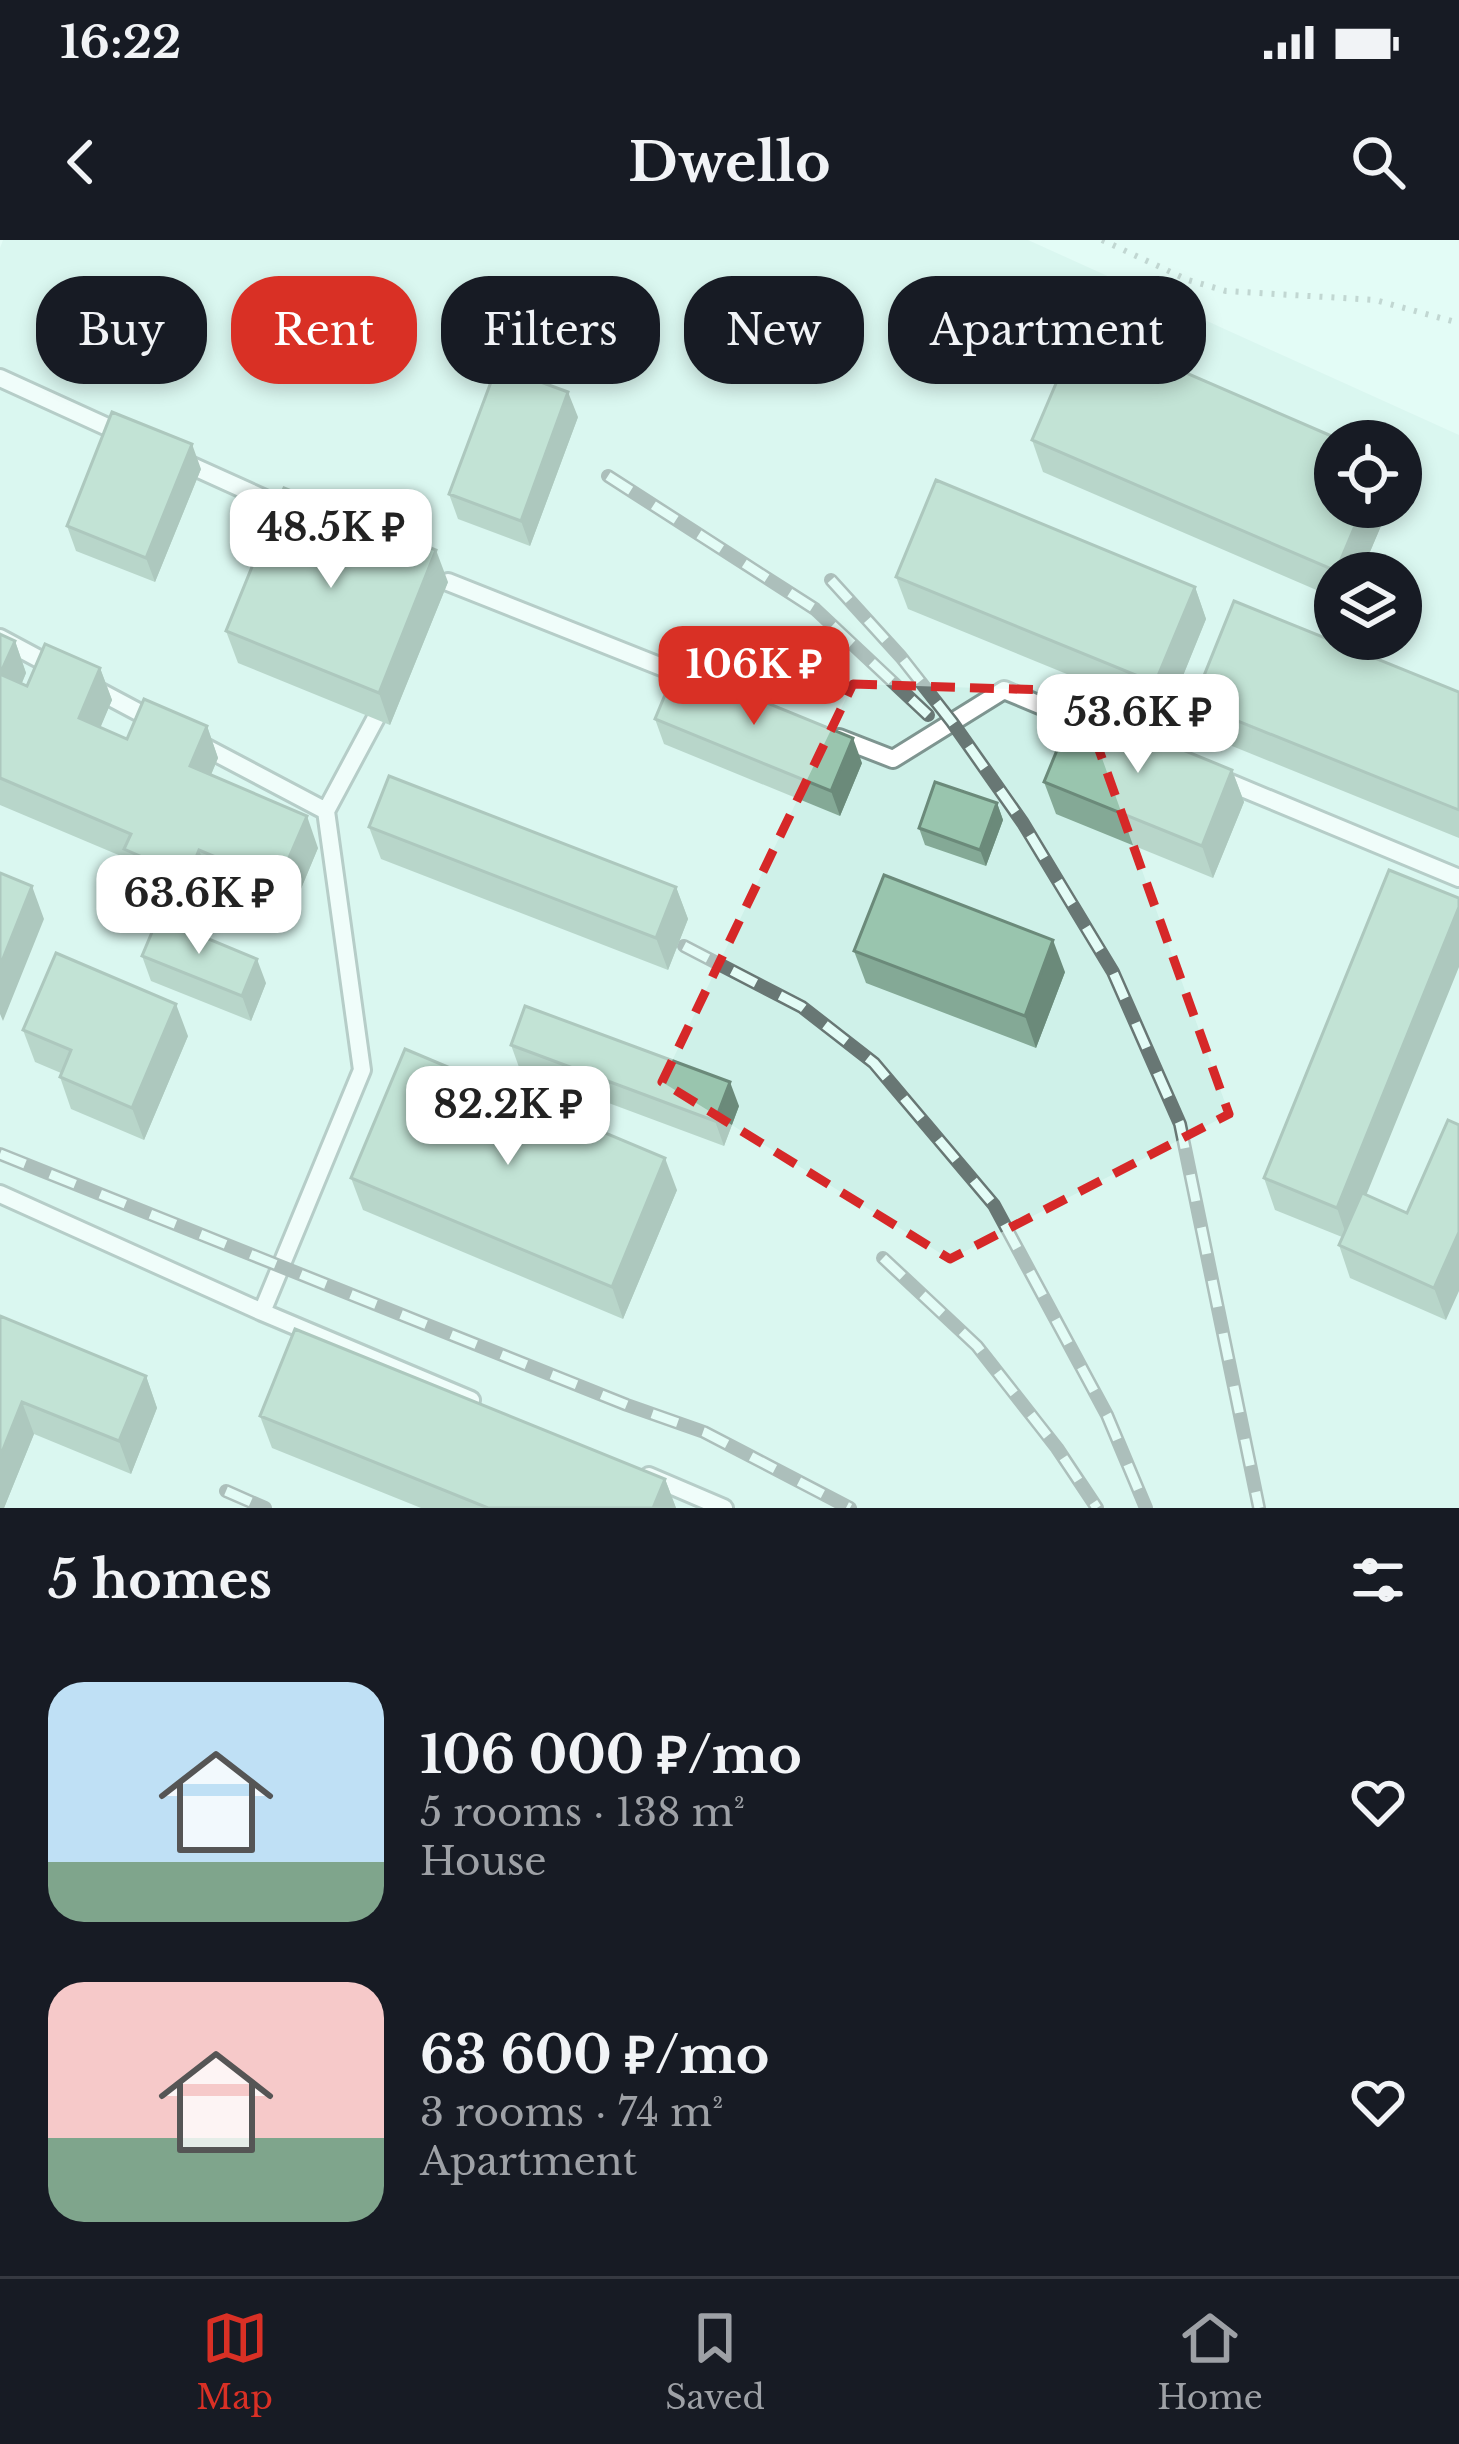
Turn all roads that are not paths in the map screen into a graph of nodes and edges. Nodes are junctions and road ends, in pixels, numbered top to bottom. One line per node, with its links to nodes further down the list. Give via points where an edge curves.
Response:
1 (0, 378): 2 (lane)
2 (149, 446)
3 (171, 456): 4 (lane)
4 (320, 524)
5 (427, 572): 6 (lane)
6 (448, 582): 7 (lane); 10 (lane)
7 (437, 603)
8 (0, 638): 14 (lane)
9 (392, 686): 14 (lane)
10 (715, 688)
11 (826, 733): 12 (lane, via 893,759 1004,690)
12 (1112, 735)
13 (1199, 771): 15 (lane)
14 (326, 811): 17 (lane, via 362,1070)
15 (1459, 878)
16 (0, 1194): 17 (lane)
17 (262, 1312): 18 (lane)
18 (482, 1405)
19 (636, 1471): 20 (lane)
20 (724, 1508)

